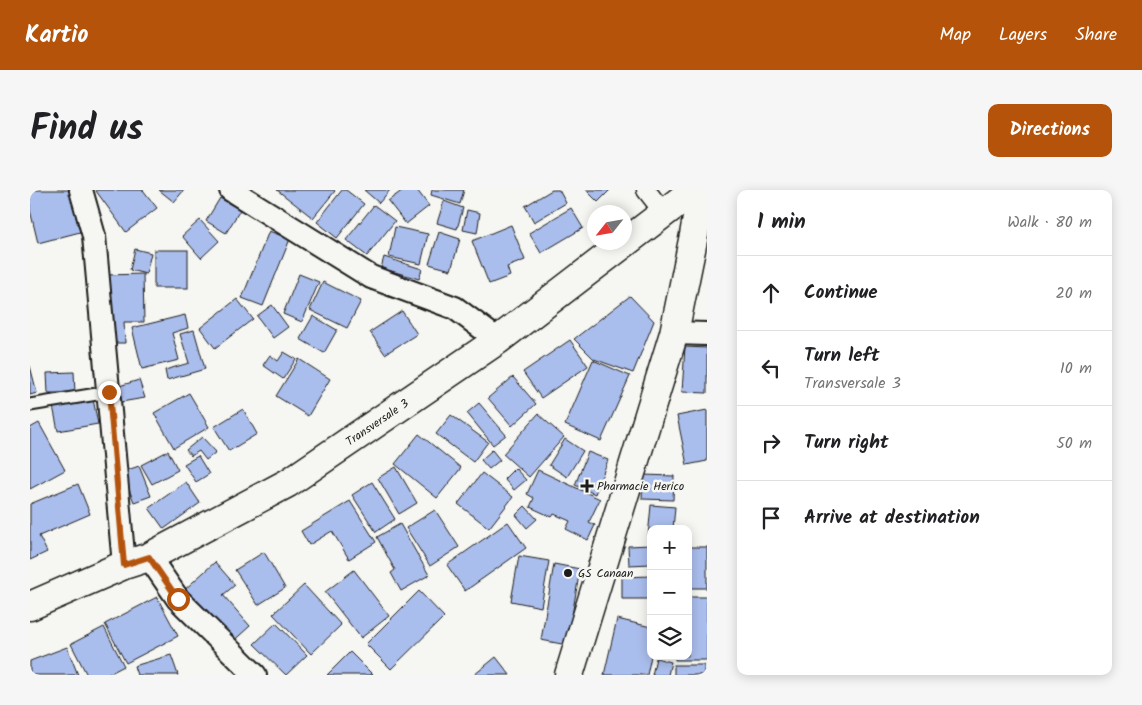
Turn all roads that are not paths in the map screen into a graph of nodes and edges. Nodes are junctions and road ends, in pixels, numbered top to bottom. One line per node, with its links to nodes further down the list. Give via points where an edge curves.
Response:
1 (81, 190): 10 (street, via 94,236)
2 (231, 190): 9 (street, via 371,277 455,308)
3 (646, 190): 6 (street)
4 (694, 190): 6 (main road, Transversale 3)
5 (702, 190): 7 (main road)
6 (664, 213): 9 (main road, Transversale 3)
7 (674, 333): 8 (street); 15 (main road)
8 (707, 334)
9 (498, 340): 12 (main road, Transversale 3, via 288,482)
10 (109, 392): 11 (lane); 12 (street)
11 (30, 405)
12 (136, 561): 13 (main road, Transversale 3); 14 (street)
13 (30, 606)
14 (255, 675)
15 (570, 675)

